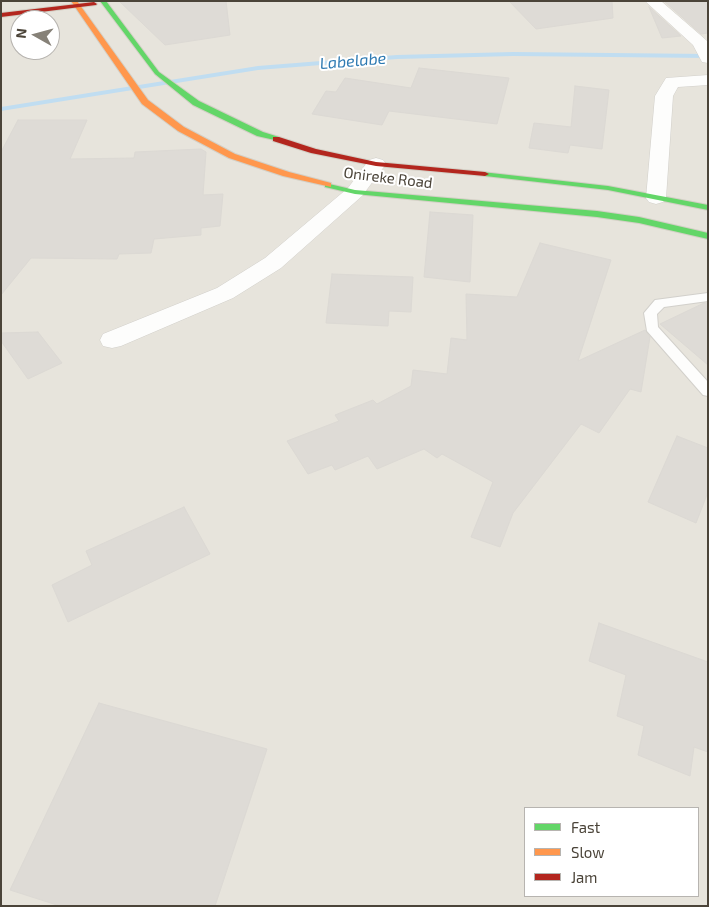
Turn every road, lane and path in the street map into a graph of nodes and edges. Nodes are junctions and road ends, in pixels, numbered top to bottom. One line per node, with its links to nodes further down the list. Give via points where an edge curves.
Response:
1 (652, 1): 8 (street, via 700,43)
2 (103, 2): 3 (main road); 10 (main road, Onireke Road, via 157,73 196,103 260,134 314,151)
3 (74, 3): 4 (main road); 5 (main road); 7 (main road, Onireke Road)
4 (1, 10)
5 (1, 17)
6 (75, 24): 7 (main road)
7 (91, 28): 11 (main road, Onireke Road, via 145,102 182,129 232,156)
8 (706, 54)
9 (708, 80): 12 (street, via 672,82 664,96)
10 (376, 164): 11 (street); 12 (main road, Onireke Road, via 548,180)
11 (354, 192): 14 (main road, Onireke Road, via 598,214); 16 (street, via 273,263 225,293)
12 (656, 198): 13 (main road, Onireke Road)
13 (708, 208)
14 (708, 236)
15 (708, 297): 17 (lane, via 660,303 650,313 652,328)
16 (112, 340)
17 (708, 391)

